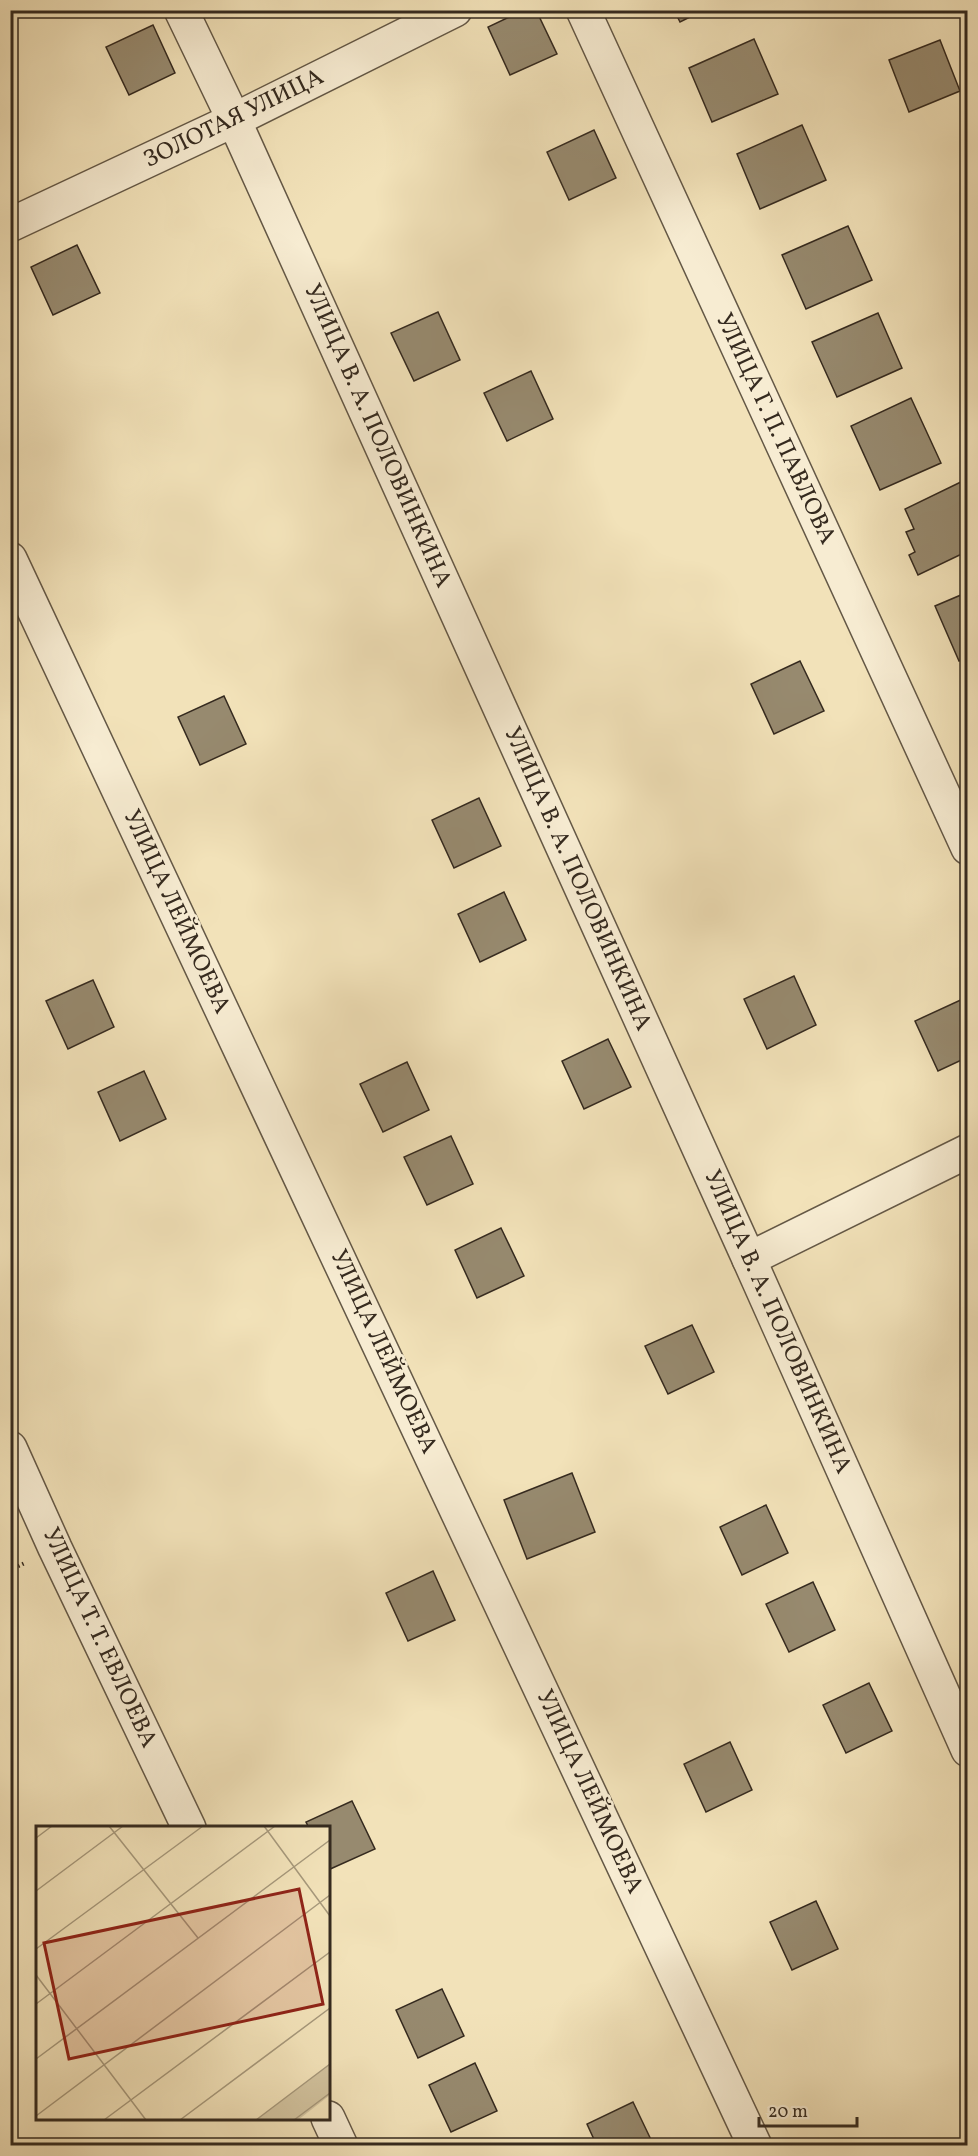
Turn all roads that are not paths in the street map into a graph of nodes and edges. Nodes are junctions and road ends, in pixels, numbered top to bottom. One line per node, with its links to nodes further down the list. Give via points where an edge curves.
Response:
1 (182, 10): 4 (street, УЛИЦА В. А. ПОЛОВИНКИНА)
2 (455, 10): 4 (street, ЗОЛОТАЯ УЛИЦА)
3 (583, 10): 7 (street, УЛИЦА Г. П. ПАВЛОВА)
4 (234, 120): 5 (street, ЗОЛОТАЯ УЛИЦА); 9 (street, УЛИЦА В. А. ПОЛОВИНКИНА)
5 (10, 225)
6 (10, 559): 15 (street, УЛИЦА ЛЕЙМОЕВА)
7 (968, 848)
8 (968, 1151): 9 (street)
9 (749, 1259): 11 (street, УЛИЦА В. А. ПОЛОВИНКИНА)
10 (10, 1448): 12 (street, УЛИЦА Т. Т. ЕВЛОЕВА)
11 (968, 1750)
12 (189, 1826)
13 (329, 2120): 14 (street)
14 (340, 2145)
15 (755, 2145)

